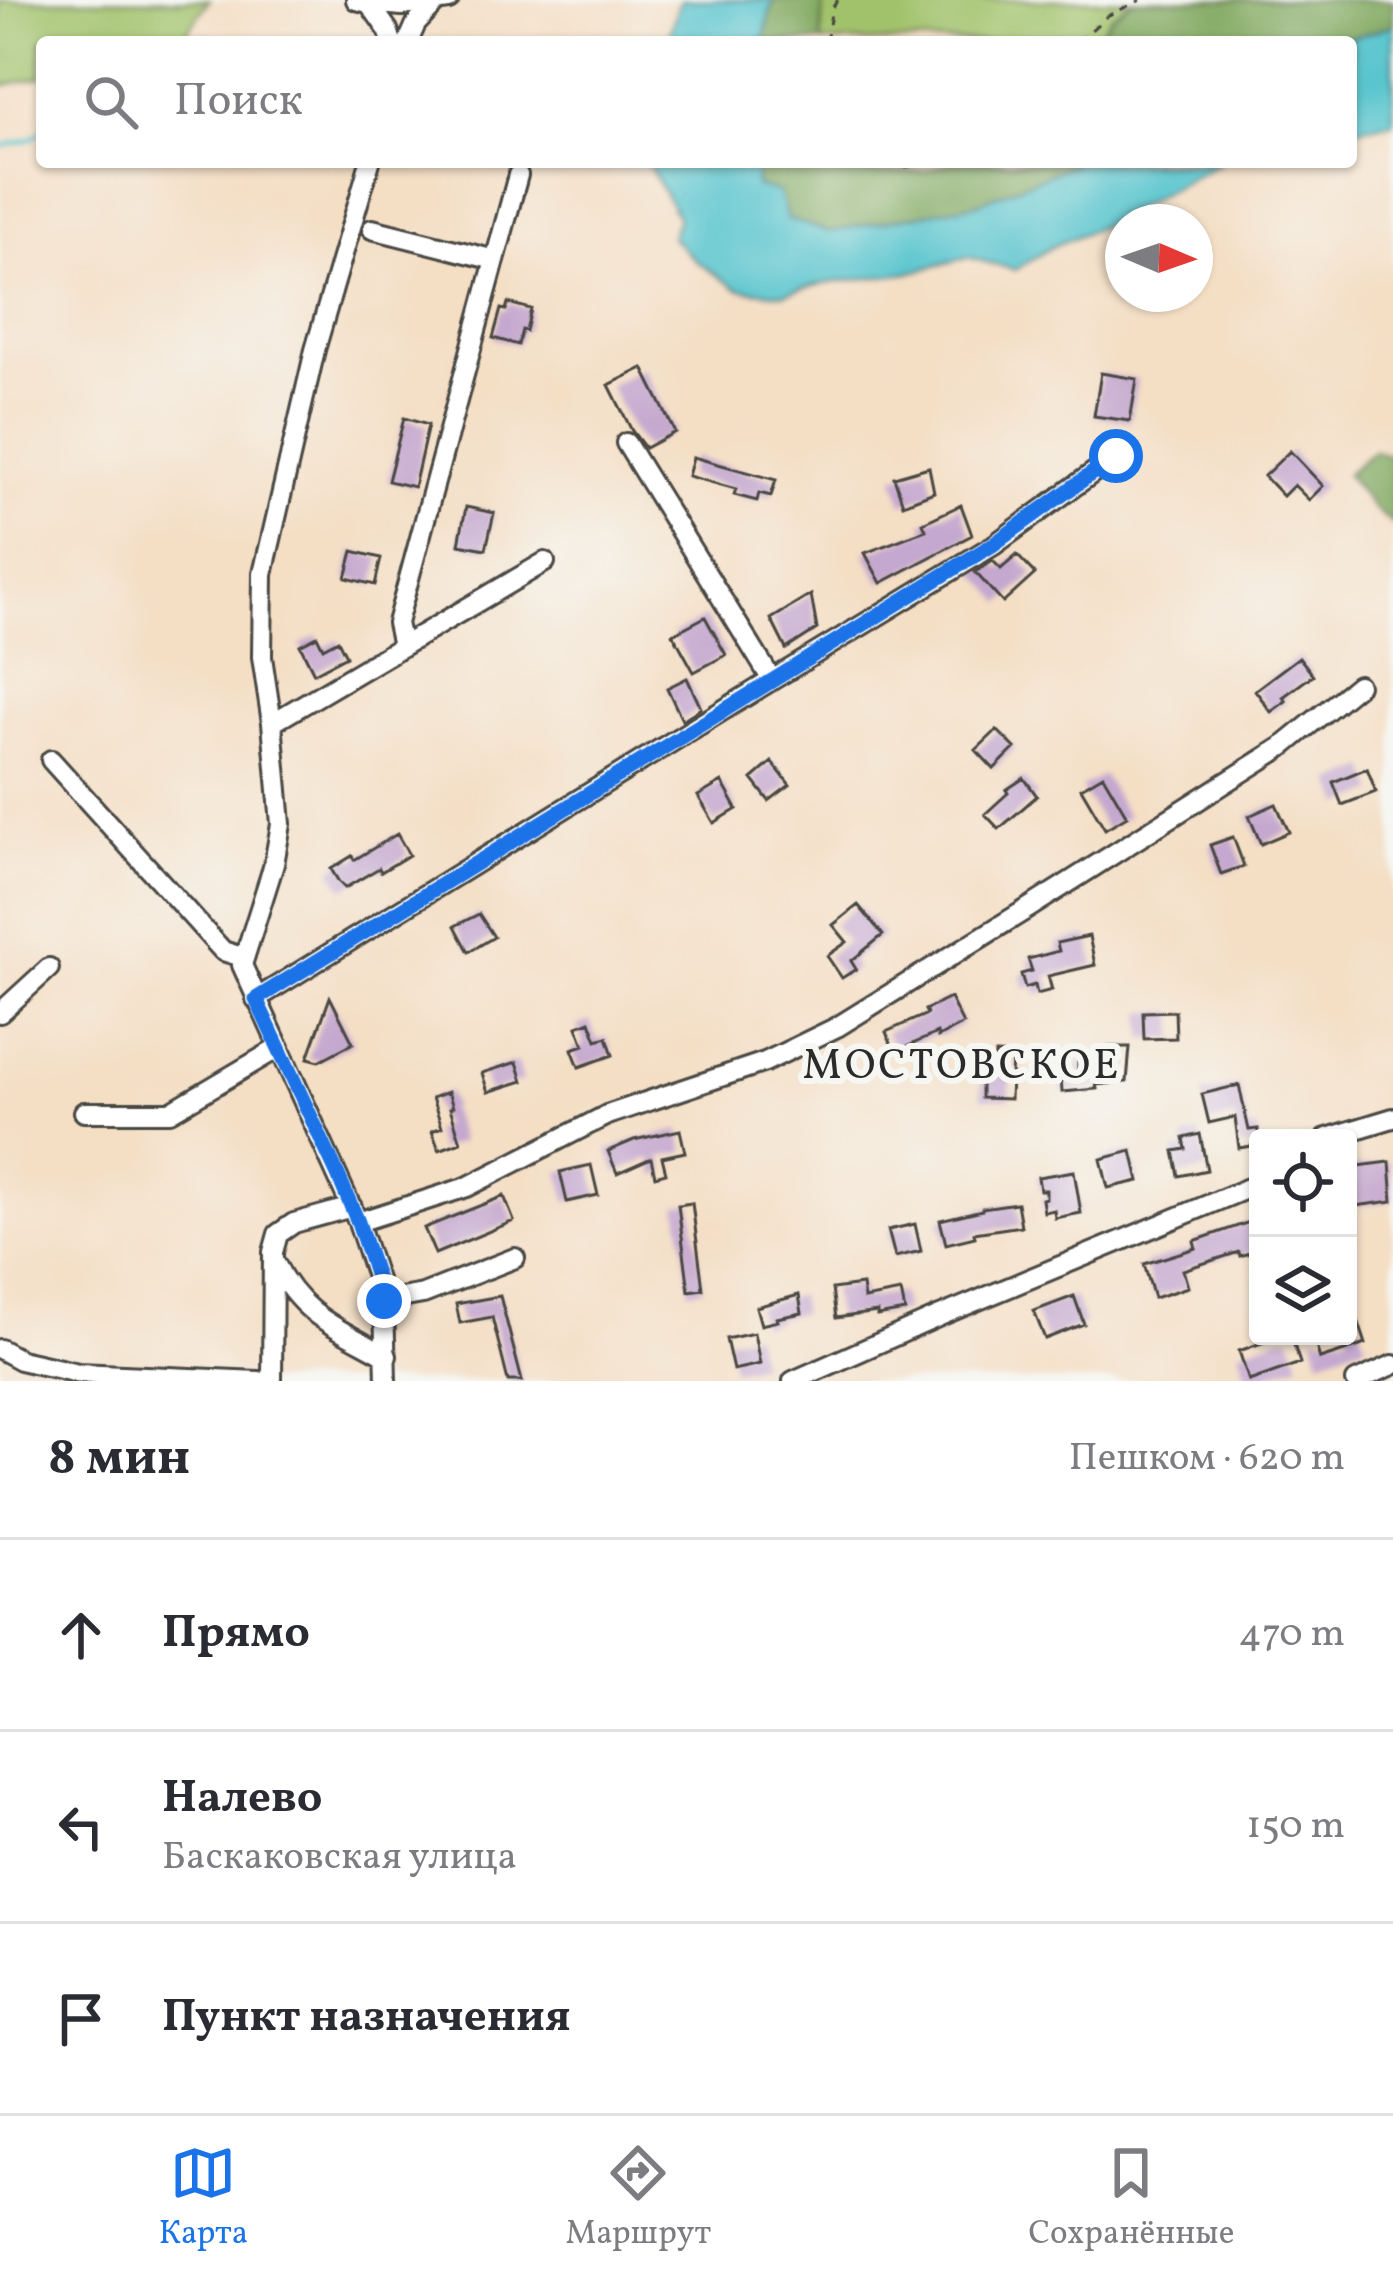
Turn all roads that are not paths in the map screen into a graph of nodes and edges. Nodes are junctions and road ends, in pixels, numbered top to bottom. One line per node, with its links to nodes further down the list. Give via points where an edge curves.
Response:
1 (362, 1): 2 (street); 3 (street)
2 (442, 2): 4 (street)
3 (390, 36)
4 (411, 36)
5 (368, 168): 15 (street, via 263,574 262,657)
6 (518, 175): 8 (street)
7 (372, 229): 8 (street)
8 (495, 260): 12 (street, via 397,623)
9 (626, 442): 13 (street)
10 (1116, 456): 13 (street, via 994,544)
11 (545, 562): 12 (street)
12 (403, 646): 15 (street)
13 (772, 680): 19 (street)
14 (1358, 685): 26 (street, via 1282,747 836,1027 765,1062 607,1115 467,1187)
15 (272, 723): 17 (street, via 281,824)
16 (51, 760): 17 (street, via 223,951)
17 (242, 961): 19 (street)
18 (49, 968): 20 (street)
19 (256, 999): 21 (street)
20 (0, 1012)
21 (280, 1047): 22 (street, via 170,1112); 26 (street)
22 (84, 1112)
23 (1393, 1118): 24 (street)
24 (1357, 1129)
25 (1249, 1188): 36 (street)
26 (355, 1215): 27 (street, via 294,1223 278,1234); 29 (street)
27 (273, 1258): 31 (street, via 313,1315); 34 (street)
28 (515, 1258): 29 (street)
29 (384, 1301): 31 (street)
30 (0, 1349): 33 (street, via 78,1373)
31 (387, 1356): 35 (street)
32 (1393, 1365): 37 (street)
33 (259, 1381)
34 (272, 1381)
35 (386, 1381)
36 (793, 1381)
37 (1356, 1381)

